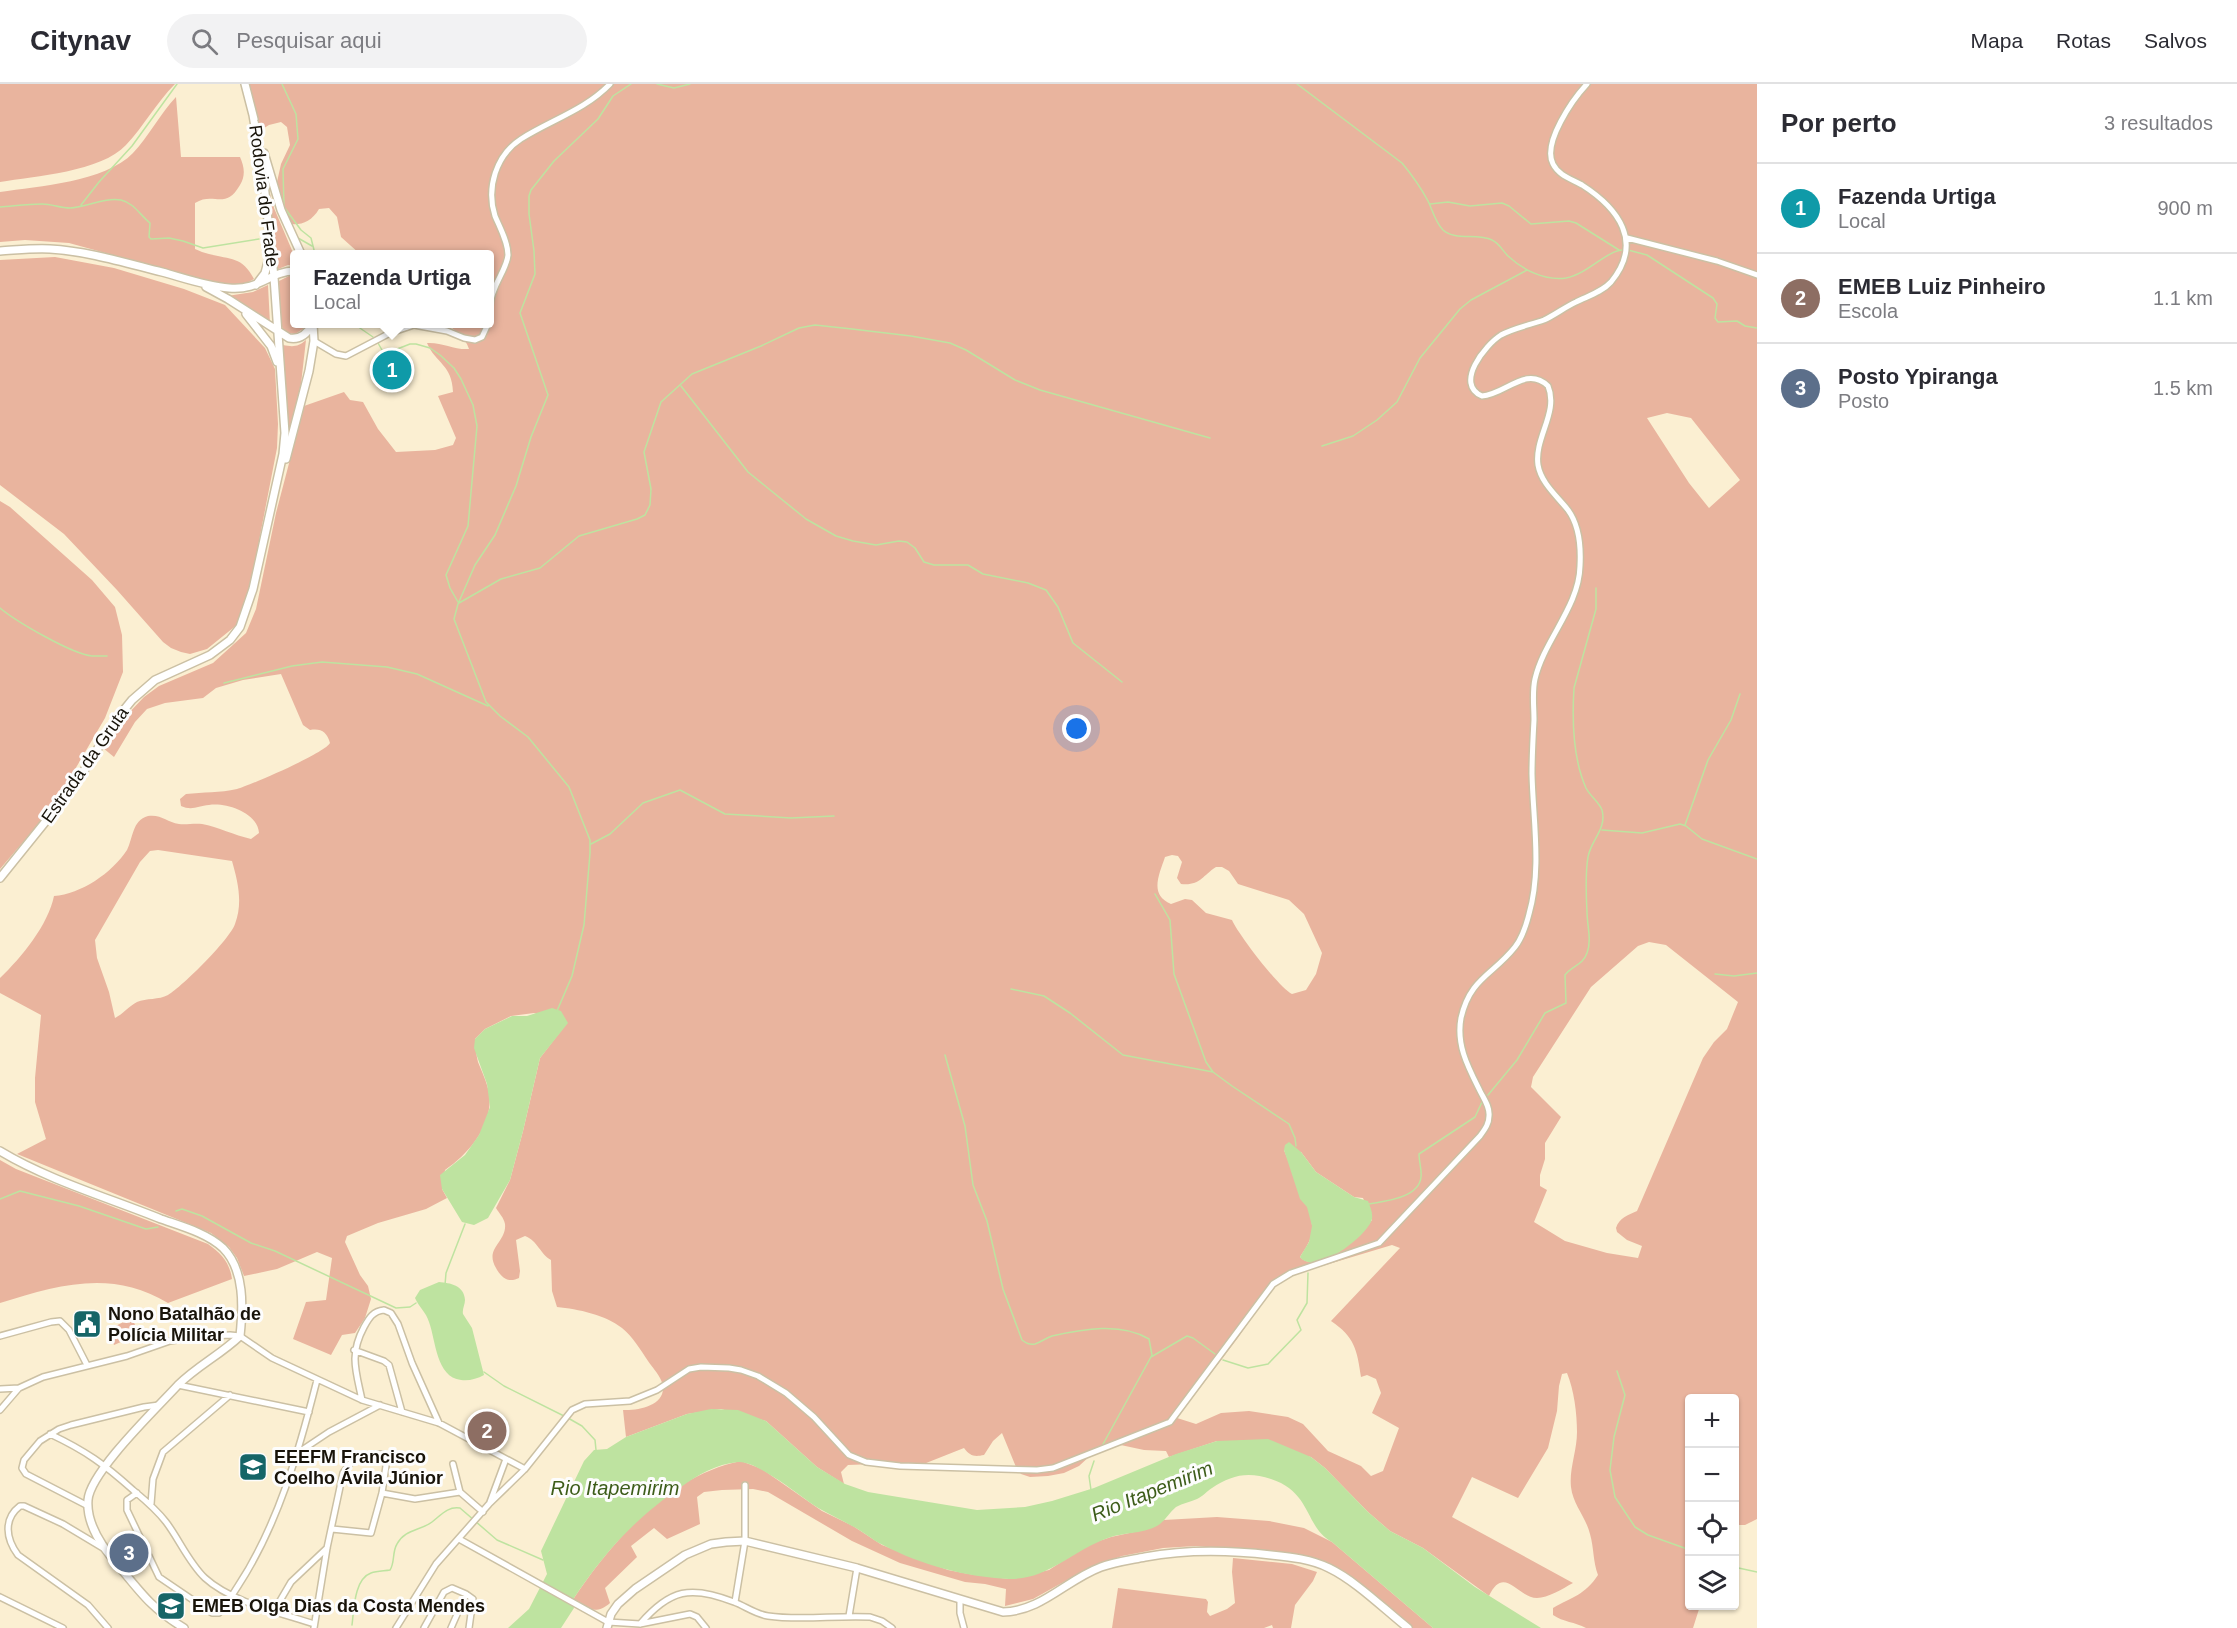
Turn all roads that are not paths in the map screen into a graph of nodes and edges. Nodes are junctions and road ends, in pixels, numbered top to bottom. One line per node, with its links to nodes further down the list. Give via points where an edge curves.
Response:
1 (245, 84): 4 (main road, Rodovia do Frade)
2 (610, 84): 14 (street, via 579,109 515,143 500,160 492,203 508,255)
3 (1587, 84): 5 (street, via 1561,122 1552,144 1551,161 1560,173 1590,190 1611,209)
4 (253, 115): 6 (main road, Rodovia do Frade); 7 (main road, Rodovia do Frade, via 275,194)
5 (1627, 238): 10 (street); 49 (street, via 1619,267 1605,288 1552,316 1502,334 1480,357 1470,381 1472,389 1482,396 1525,378 1548,386 1551,400 1538,468 1574,521 1580,544 1578,584 1534,680 1535,847 1529,916 1516,946 1469,993 1461,1018 1460,1045 1489,1109 1488,1125 1480,1136 1379,1243 1273,1284 1170,1422 1053,1468 900,1466 857,1460 814,1417 758,1376 729,1368 701,1367 689,1369 657,1390 630,1401 575,1408)
6 (271, 249): 11 (main road, Rodovia do Frade); 13 (main road, via 265,273)
7 (299, 250)
8 (0, 251): 12 (main road, via 62,250)
9 (290, 272): 11 (main road)
10 (1757, 275)
11 (274, 277): 13 (main road); 21 (main road, Rodovia do Frade)
12 (195, 282): 13 (main road, via 235,288); 15 (main road)
13 (255, 286)
14 (494, 286)
15 (238, 305): 21 (main road); 23 (main road, via 271,346)
16 (311, 328): 21 (main road, via 296,339)
17 (313, 328): 22 (main road)
18 (403, 328): 22 (street, via 346,356)
19 (435, 328): 20 (street, via 475,340)
20 (487, 328)
21 (278, 331): 23 (main road, Rodovia do Frade)
22 (314, 341): 24 (main road, via 291,444)
23 (282, 380): 24 (main road, via 285,433)
24 (276, 487): 25 (main road, Estrada da Gruta, via 251,598 235,634 210,655 155,680 132,700 75,785)
25 (0, 878)
26 (0, 1151): 28 (main road, via 88,1192 198,1233 223,1249 232,1260 241,1292)
27 (0, 1336): 30 (street, via 60,1321)
28 (240, 1336): 30 (street, via 170,1341); 32 (street, via 272,1358); 33 (main road)
29 (354, 1350): 37 (street); 42 (street, via 384,1361); 43 (street, via 372,1315 384,1310 391,1313)
30 (87, 1365): 35 (street)
31 (0, 1380): 34 (street)
32 (317, 1380): 37 (street); 41 (street)
33 (178, 1385): 36 (street); 38 (main road)
34 (1, 1388): 35 (street)
35 (19, 1388): 40 (street)
36 (230, 1395): 41 (street); 54 (street, via 164,1452 153,1479)
37 (362, 1400): 39 (street)
38 (156, 1405): 44 (street, via 71,1425); 48 (main road)
39 (380, 1406): 42 (street); 45 (street)
40 (0, 1410)
41 (309, 1412): 45 (street)
42 (402, 1412): 43 (street)
43 (440, 1423): 46 (street)
44 (50, 1434): 48 (street); 56 (street, via 24,1460 23,1471)
45 (296, 1454): 65 (street, via 264,1542)
46 (506, 1459): 49 (street); 55 (street)
47 (453, 1464): 52 (street)
48 (106, 1465): 53 (street); 56 (main road, via 93,1483)
49 (525, 1469): 55 (street)
50 (746, 1485): 60 (street)
51 (382, 1492): 52 (street, via 415,1499); 58 (street, via 372,1533); 58 (street, via 386,1456 377,1453 352,1461 343,1473)
52 (460, 1492): 57 (street)
53 (137, 1493): 54 (street); 65 (street, via 127,1500 127,1510 159,1577 212,1613 219,1613)
54 (151, 1504): 65 (street, via 205,1578)
55 (489, 1504): 57 (street)
56 (88, 1506): 62 (main road)
57 (483, 1512): 59 (street)
58 (332, 1529): 61 (street)
59 (459, 1539): 72 (street); 78 (street, via 436,1564)
60 (745, 1541): 63 (main road); 68 (street); 72 (main road, via 711,1544 685,1555 626,1597 611,1614)
61 (327, 1548): 69 (street, via 291,1582); 73 (street)
62 (104, 1549): 76 (street, via 24,1506 13,1512 8,1525 14,1550 88,1605); 77 (main road, via 158,1612)
63 (857, 1568): 67 (main road); 70 (street)
64 (466, 1594): 79 (street, via 446,1590); 80 (street); 81 (street, via 474,1604)
65 (232, 1595): 69 (street)
66 (0, 1597): 75 (street)
67 (960, 1600): 83 (street); 84 (main road, via 994,1610 1014,1611 1045,1600 1085,1575 1115,1563 1172,1552 1240,1551 1303,1559 1327,1567)
68 (735, 1602): 70 (street, via 768,1616); 71 (street, via 708,1593 681,1592 653,1609)
69 (274, 1611): 73 (street)
70 (849, 1616): 82 (street, via 870,1617)
71 (640, 1624): 72 (street); 74 (street, via 690,1614)
72 (608, 1625)
73 (314, 1626)
74 (703, 1626)
75 (63, 1628)
76 (108, 1628)
77 (184, 1628)
78 (396, 1628)
79 (424, 1628)
80 (450, 1628)
81 (469, 1628)
82 (892, 1628)
83 (964, 1628)
84 (1408, 1628)

